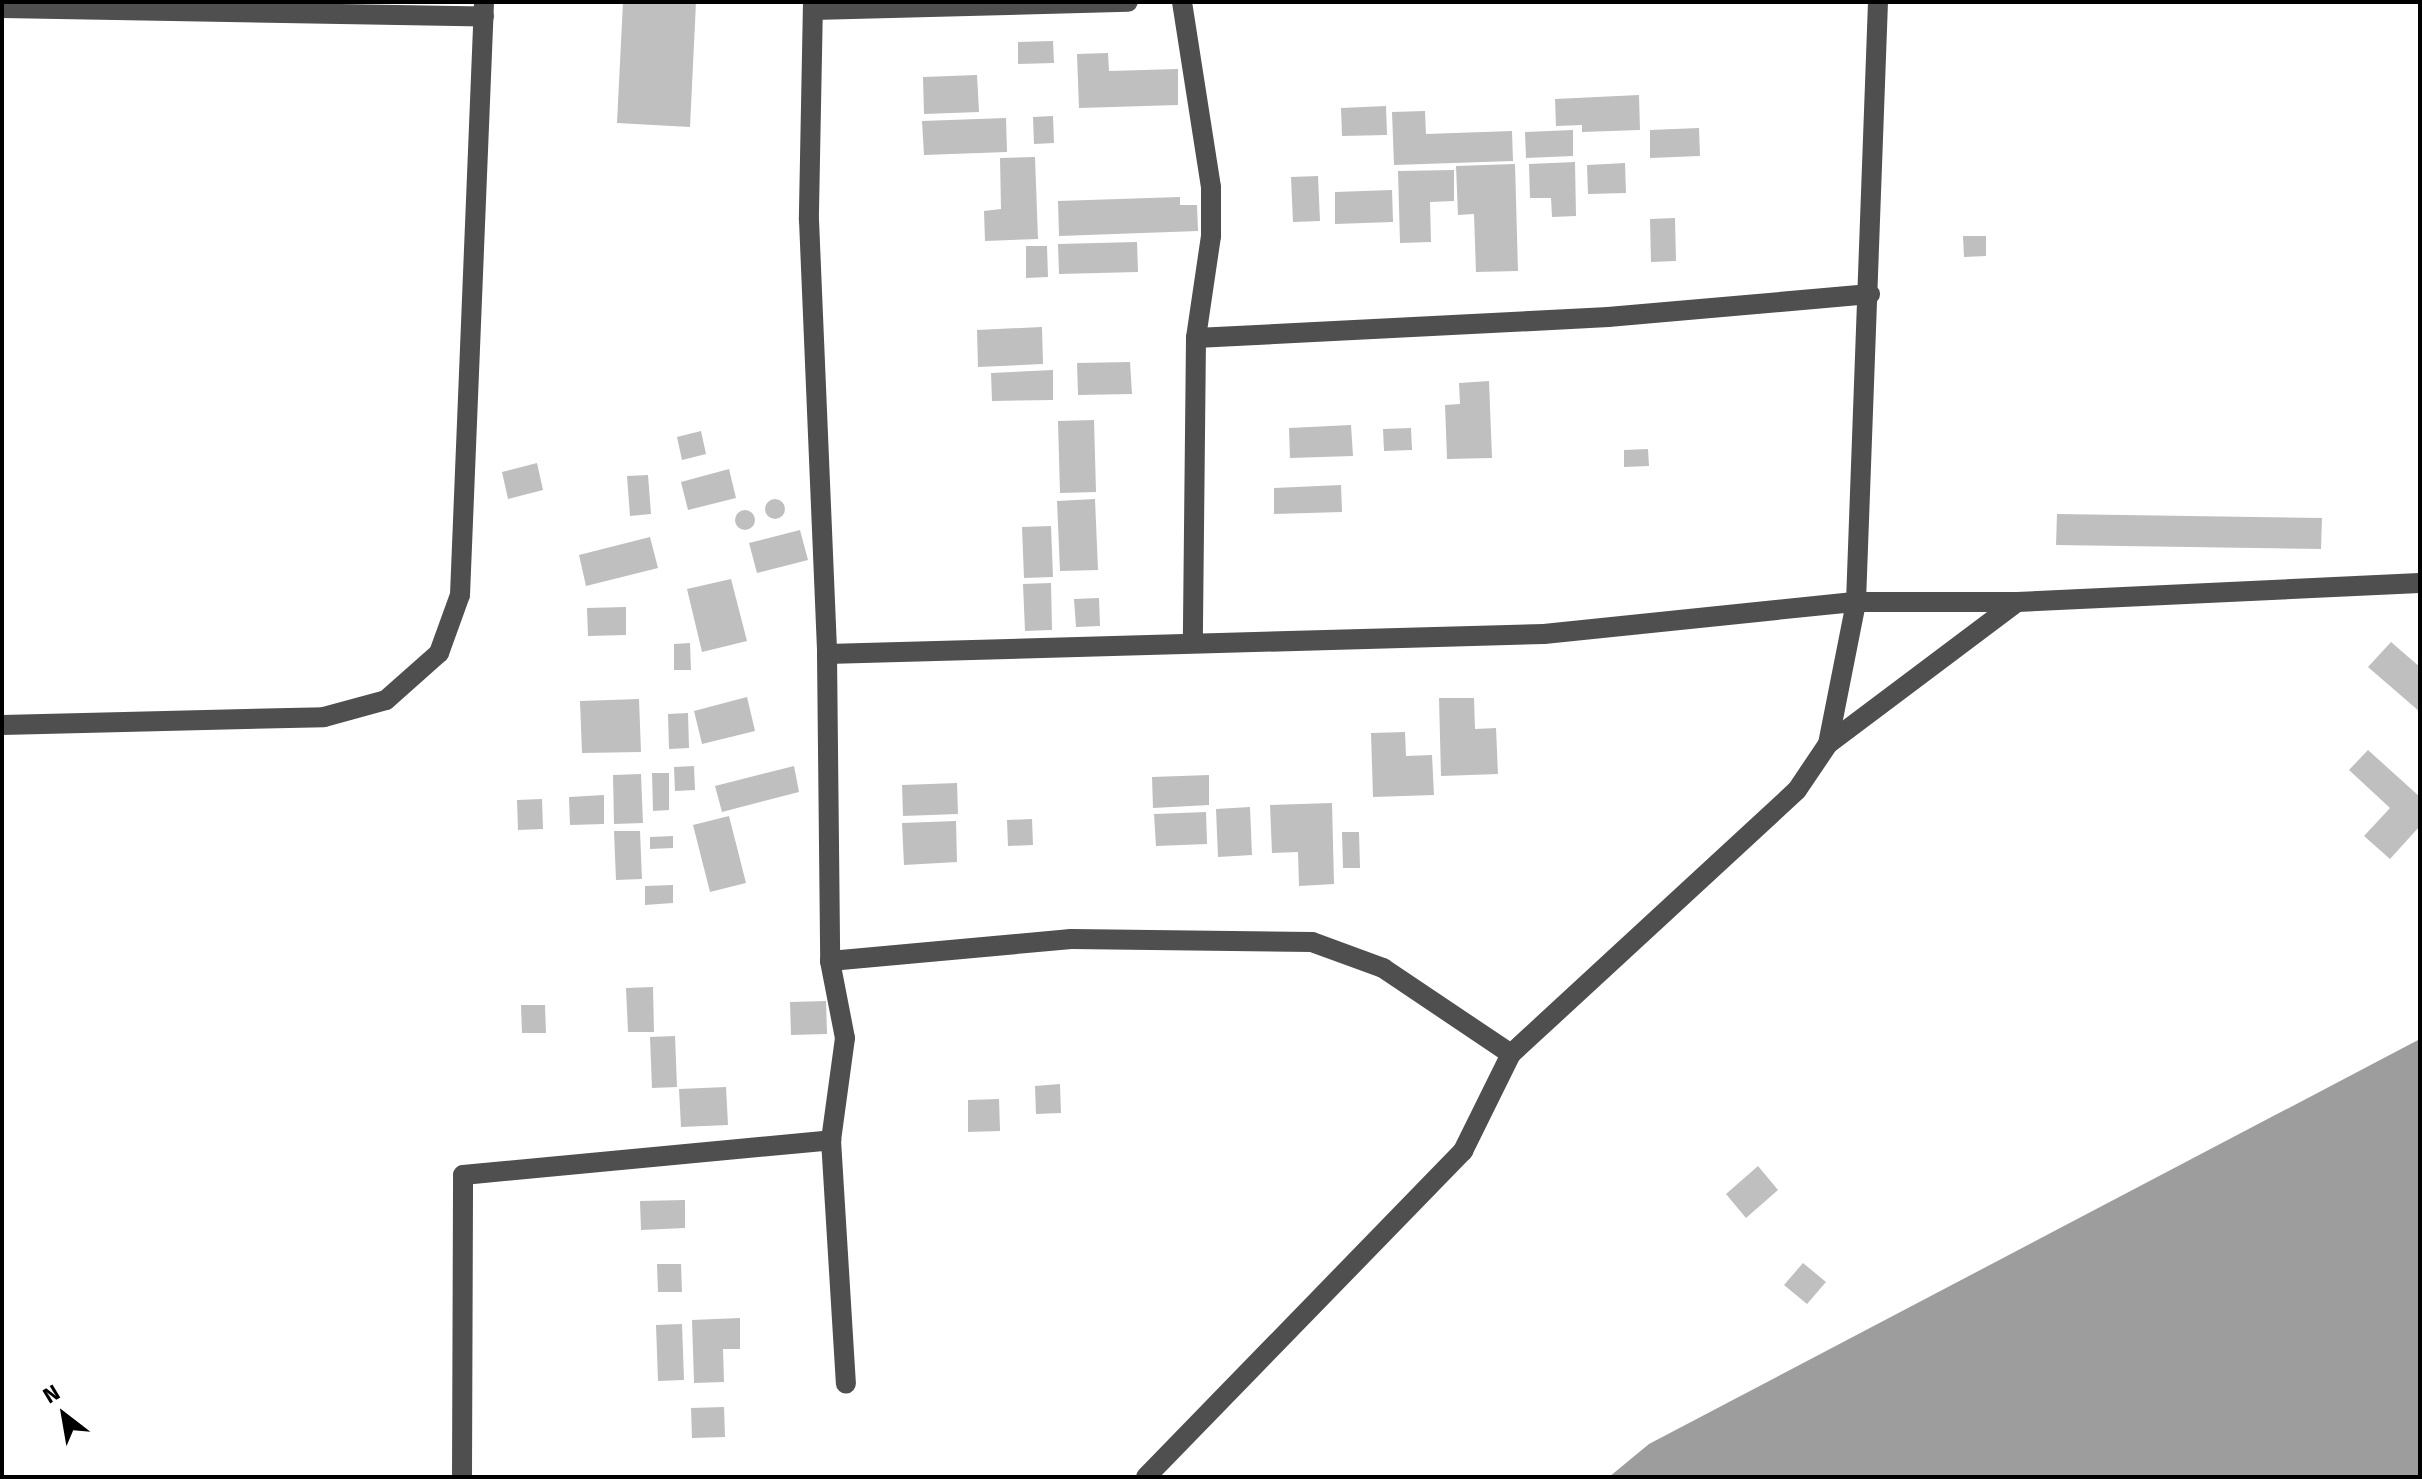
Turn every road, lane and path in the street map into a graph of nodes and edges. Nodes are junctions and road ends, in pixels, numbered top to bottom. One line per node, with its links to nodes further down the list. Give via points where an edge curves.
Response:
1 (1128, 2): 4 (street)
2 (1182, 2): 8 (street, via 1211,187 1211,236)
3 (1878, 2): 7 (street)
4 (813, 6): 13 (street, via 809,220)
5 (2, 8): 6 (street)
6 (484, 9): 14 (street, via 460,595 439,653 386,700 324,717)
7 (1870, 294): 8 (street, via 1608,317); 10 (street)
8 (1196, 338): 12 (street)
9 (2420, 583): 11 (street)
10 (1856, 602): 11 (street); 12 (street, via 1544,634); 15 (street)
11 (2017, 602): 15 (street)
12 (1193, 642): 13 (street)
13 (827, 654): 16 (street)
14 (2, 725)
15 (1828, 744): 17 (street, via 1797,790)
16 (830, 961): 17 (street, via 1071,939 1312,942 1383,968); 18 (street, via 845,1038)
17 (1511, 1054): 21 (street, via 1463,1151)
18 (831, 1140): 19 (street); 20 (street, via 463,1175)
19 (846, 1384)
20 (462, 1477)
21 (1146, 1477)

